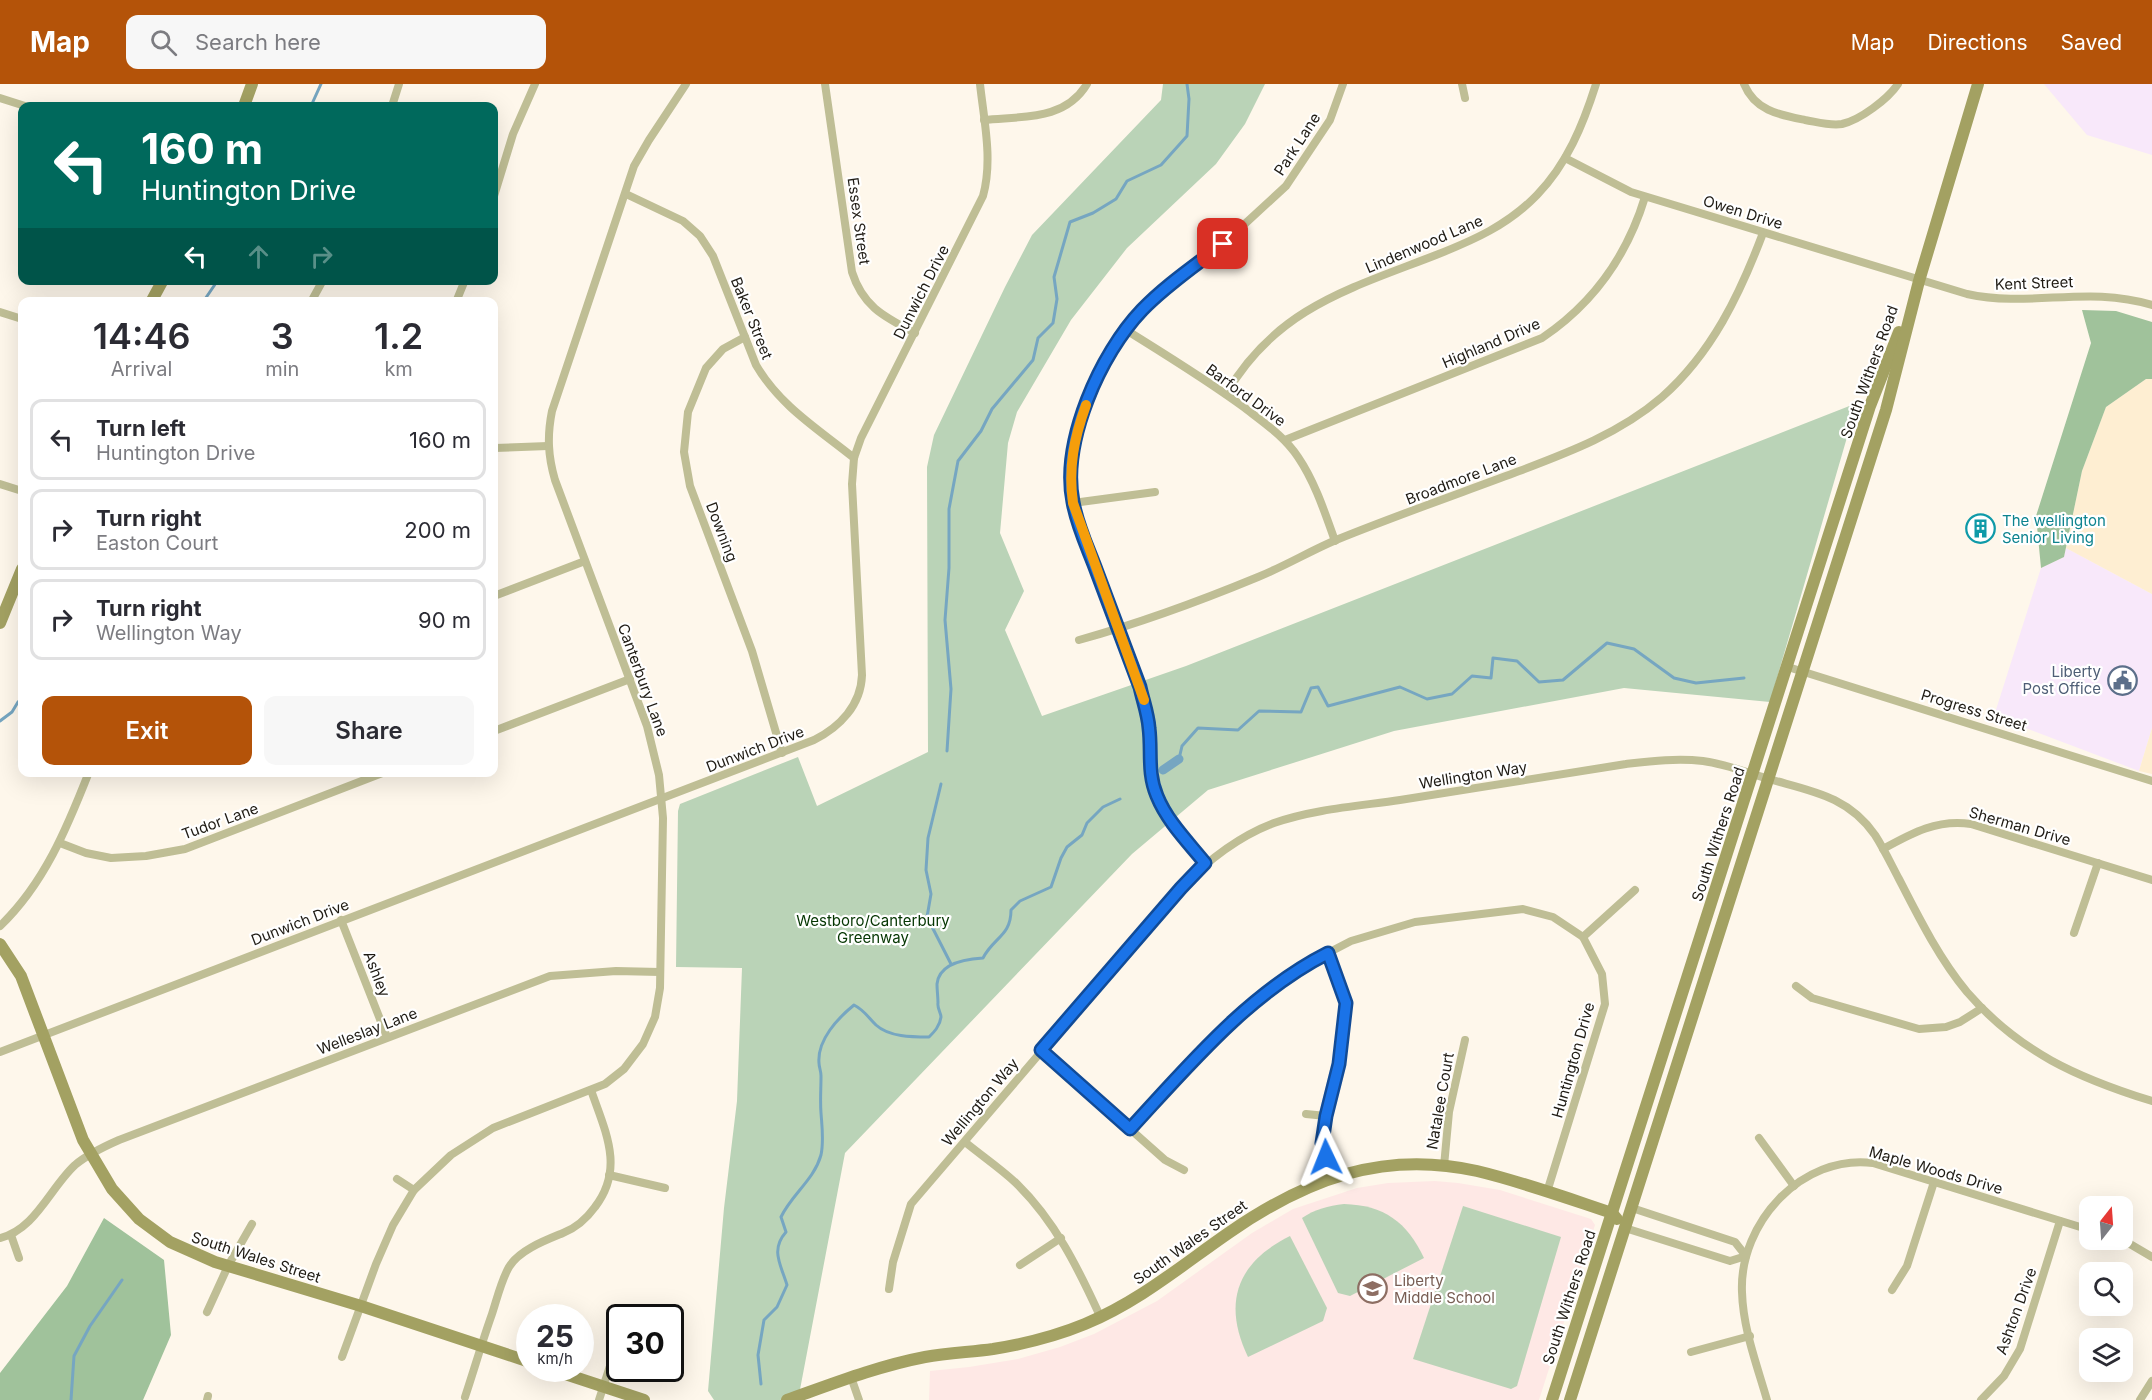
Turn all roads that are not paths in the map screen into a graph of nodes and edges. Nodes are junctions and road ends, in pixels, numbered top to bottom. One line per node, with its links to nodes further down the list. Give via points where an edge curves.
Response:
1 (252, 84): 16 (main road)
2 (399, 84): 17 (street)
3 (535, 84): 21 (street)
4 (686, 84): 22 (street, Canterbury Lane, via 641,153)
5 (825, 84): 30 (street, Essex Street, via 855,283 877,311)
6 (980, 84): 19 (street, Dunwich Drive)
7 (1087, 84): 19 (street, via 1068,105 1052,113)
8 (1343, 84): 29 (street, Park Lane, via 1330,120 1286,186 1141,311)
9 (1462, 84): 15 (street)
10 (1596, 84): 20 (street, Lindenwood Lane)
11 (1744, 84): 12 (street, via 1767,110 1835,125 1873,108)
12 (1898, 84)
13 (1978, 84): 25 (main road, South Withers Road)
14 (0, 98): 18 (street)
15 (1465, 98)
16 (245, 102)
17 (393, 102)
18 (18, 104)
19 (984, 120): 30 (street, Dunwich Drive, via 988,174 983,196)
20 (1564, 158): 23 (street, Owen Drive); 32 (street, Lindenwood Lane, via 1537,195 1502,225 1332,296 1297,316 1260,347)
21 (498, 183)
22 (626, 194): 31 (street, Baker Street, via 683,221 700,236 713,256); 34 (street, Canterbury Lane, via 552,411)
23 (1645, 197): 24 (street, Owen Drive); 33 (street, Highland Drive, via 1629,240 1608,276 1554,331)
24 (1763, 233): 25 (street, Owen Drive); 41 (street, Broadmore Lane, via 1748,273 1708,346 1683,377 1645,411 1584,446)
25 (1919, 280): 26 (street, Kent Street, via 1991,298 2102,295); 48 (main road, South Withers Road, via 1870,406); 49 (main road, South Withers Road, via 1886,410)
26 (2152, 305)
27 (0, 312): 28 (street)
28 (18, 318)
29 (1126, 330): 32 (street, Barford Drive); 40 (street, Park Lane, via 1098,376 1077,430 1071,460)
30 (915, 333): 36 (street, Dunwich Drive)
31 (745, 337): 36 (street, Baker Street, via 756,365 777,396); 52 (street, Downing, via 723,349 706,368 688,412 684,452 690,486 752,651)
32 (1226, 394): 33 (street, Barford Drive)
33 (1285, 440): 41 (street, Barford Drive, via 1305,468)
34 (548, 446): 35 (street); 42 (street, Canterbury Lane, via 555,480)
35 (498, 448)
36 (854, 458): 52 (street, Dunwich Drive, via 862,687 852,707 832,729)
37 (0, 484): 38 (street)
38 (18, 490)
39 (1155, 492): 40 (street)
40 (1073, 503): 46 (street, Park Lane)
41 (1335, 541): 46 (street, Broadmore Lane, via 1259,576)
42 (585, 561): 44 (street); 50 (street, Canterbury Lane)
43 (18, 579): 45 (main road)
44 (498, 594)
45 (0, 622)
46 (1118, 629): 47 (street, Broadmore Lane); 61 (street, Park Lane, via 1148,716 1149,764 1156,795)
47 (1079, 640)
48 (1788, 667): 49 (street, Progress Street); 53 (main road, South Withers Road)
49 (1803, 672): 56 (main road, South Withers Road); 57 (street, Progress Street)
50 (630, 679): 51 (street); 58 (street, Canterbury Lane, via 655,755)
51 (498, 729)
52 (782, 753): 58 (street, Dunwich Drive)
53 (1753, 774): 56 (street, Wellington Way); 61 (street, Wellington Way, via 1714,763 1670,759 1366,804 1274,823 1224,848); 98 (main road, South Withers Road)
54 (86, 777): 59 (street)
55 (372, 777): 59 (street, Tudor Lane, via 185,849 111,858)
56 (1768, 779): 60 (street, Wellington Way, via 1812,790 1841,803 1865,823); 97 (main road, South Withers Road)
57 (2152, 781)
58 (661, 800): 65 (street, Dunwich Drive); 71 (street, Canterbury Lane)
59 (60, 843): 66 (street, via 15,912)
60 (1883, 849): 62 (street, Sherman Drive, via 1934,825 1959,822); 73 (street, Wellington Way, via 1938,952)
61 (1205, 863): 77 (street, Wellington Way)
62 (2098, 863): 63 (street, Sherman Drive); 67 (street)
63 (2152, 880)
64 (1635, 890): 68 (street)
65 (341, 920): 74 (street, Dunwich Drive); 75 (street, Ashley)
66 (0, 926)
67 (2074, 933)
68 (1583, 937): 70 (street, Huntington Drive, via 1553,917 1523,909 1415,922 1351,941); 96 (street, Huntington Drive, via 1602,974 1605,1004)
69 (0, 944): 74 (main road, South Wales Street, via 21,976)
70 (1328, 953): 82 (street, via 1346,1003 1339,1064); 83 (street, Huntington Drive, via 1301,967 1243,1012)
71 (660, 972): 75 (street, Welleslay Lane, via 616,970 550,976); 79 (street, Canterbury Lane, via 655,1017 644,1044 624,1069)
72 (1796, 986): 73 (street, via 1812,998 1918,1029 1946,1027)
73 (1982, 1008): 80 (street, Wellington Way, via 2012,1035 2059,1066)
74 (43, 1036): 78 (street, Dunwich Drive); 86 (main road, South Wales Street, via 83,1140)
75 (387, 1037): 86 (street, Welleslay Lane)
76 (1465, 1040): 87 (street, Natalee Court, via 1449,1112)
77 (1041, 1050): 83 (street); 85 (street, Wellington Way)
78 (0, 1052)
79 (591, 1090): 89 (street, via 608,1136); 95 (street, Canterbury Lane, via 493,1128 451,1155)
80 (2152, 1101)
81 (1306, 1114): 82 (street)
82 (1326, 1116): 91 (street, via 1322,1143)
83 (1130, 1129): 88 (street, via 1165,1160)
84 (1759, 1138): 93 (street)
85 (965, 1142): 105 (street, via 1015,1182); 112 (street, Wellington Way, via 911,1204)
86 (92, 1153): 103 (street, Welleslay Lane, via 62,1178 39,1209); 111 (main road, South Wales Street, via 112,1189 139,1220 170,1242)
87 (1444, 1166): 91 (main road, South Wales Street, via 1384,1166); 96 (main road, South Wales Street, via 1477,1171)
88 (1184, 1170)
89 (609, 1174): 94 (street); 118 (street, via 604,1195 589,1215 570,1231 536,1245 510,1265)
90 (397, 1179): 95 (street)
91 (1329, 1179): 116 (main road, South Wales Street, via 1287,1196 1228,1233 1170,1277)
92 (1934, 1182): 93 (street, Maple Woods Drive, via 1874,1163 1849,1162 1819,1171); 99 (street, Maple Woods Drive); 113 (street, via 1907,1266)
93 (1794, 1186): 107 (street, Maple Woods Drive, via 1761,1221)
94 (665, 1188)
95 (414, 1190): 114 (street, Canterbury Lane, via 393,1225)
96 (1548, 1192): 98 (main road, South Wales Street)
97 (1632, 1208): 98 (main road); 101 (main road, South Withers Road); 107 (street, via 1735,1242)
98 (1612, 1213): 101 (main road, South Wales Street); 132 (main road, South Withers Road)
99 (2060, 1221): 102 (street, Maple Woods Drive); 135 (street, Ashton Drive, via 2020,1349 2004,1376)
100 (252, 1224): 111 (street)
101 (1625, 1227): 107 (street, via 1730,1261); 133 (main road, South Withers Road)
102 (2079, 1227)
103 (11, 1235): 104 (street); 109 (street)
104 (0, 1238)
105 (1061, 1238): 110 (street); 116 (street)
106 (2133, 1246): 108 (street)
107 (1746, 1256): 117 (street, Maple Woods Drive, via 1742,1290)
108 (2152, 1257)
109 (20, 1258)
110 (1020, 1264)
111 (228, 1266): 114 (main road, South Wales Street); 115 (street)
112 (889, 1289)
113 (1892, 1290)
114 (360, 1306): 118 (main road, South Wales Street); 120 (street, Canterbury Lane)
115 (207, 1312)
116 (1100, 1316): 122 (main road, South Wales Street, via 1029,1342 925,1357)
117 (1750, 1336): 119 (street); 134 (street, Maple Woods Drive)
118 (481, 1346): 121 (main road, South Wales Street); 127 (street)
119 (1691, 1352)
120 (342, 1357)
121 (516, 1357)
122 (851, 1377): 130 (main road, South Wales Street); 131 (street)
123 (606, 1378): 126 (street)
124 (2152, 1381): 136 (street)
125 (588, 1382): 126 (main road)
126 (603, 1387): 128 (street); 129 (main road)
127 (465, 1397)
128 (599, 1400)
129 (644, 1400)
130 (787, 1400)
131 (858, 1400)
132 (1552, 1400)
133 (1570, 1400)
134 (1767, 1400)
135 (1981, 1400)
136 (2140, 1400)

